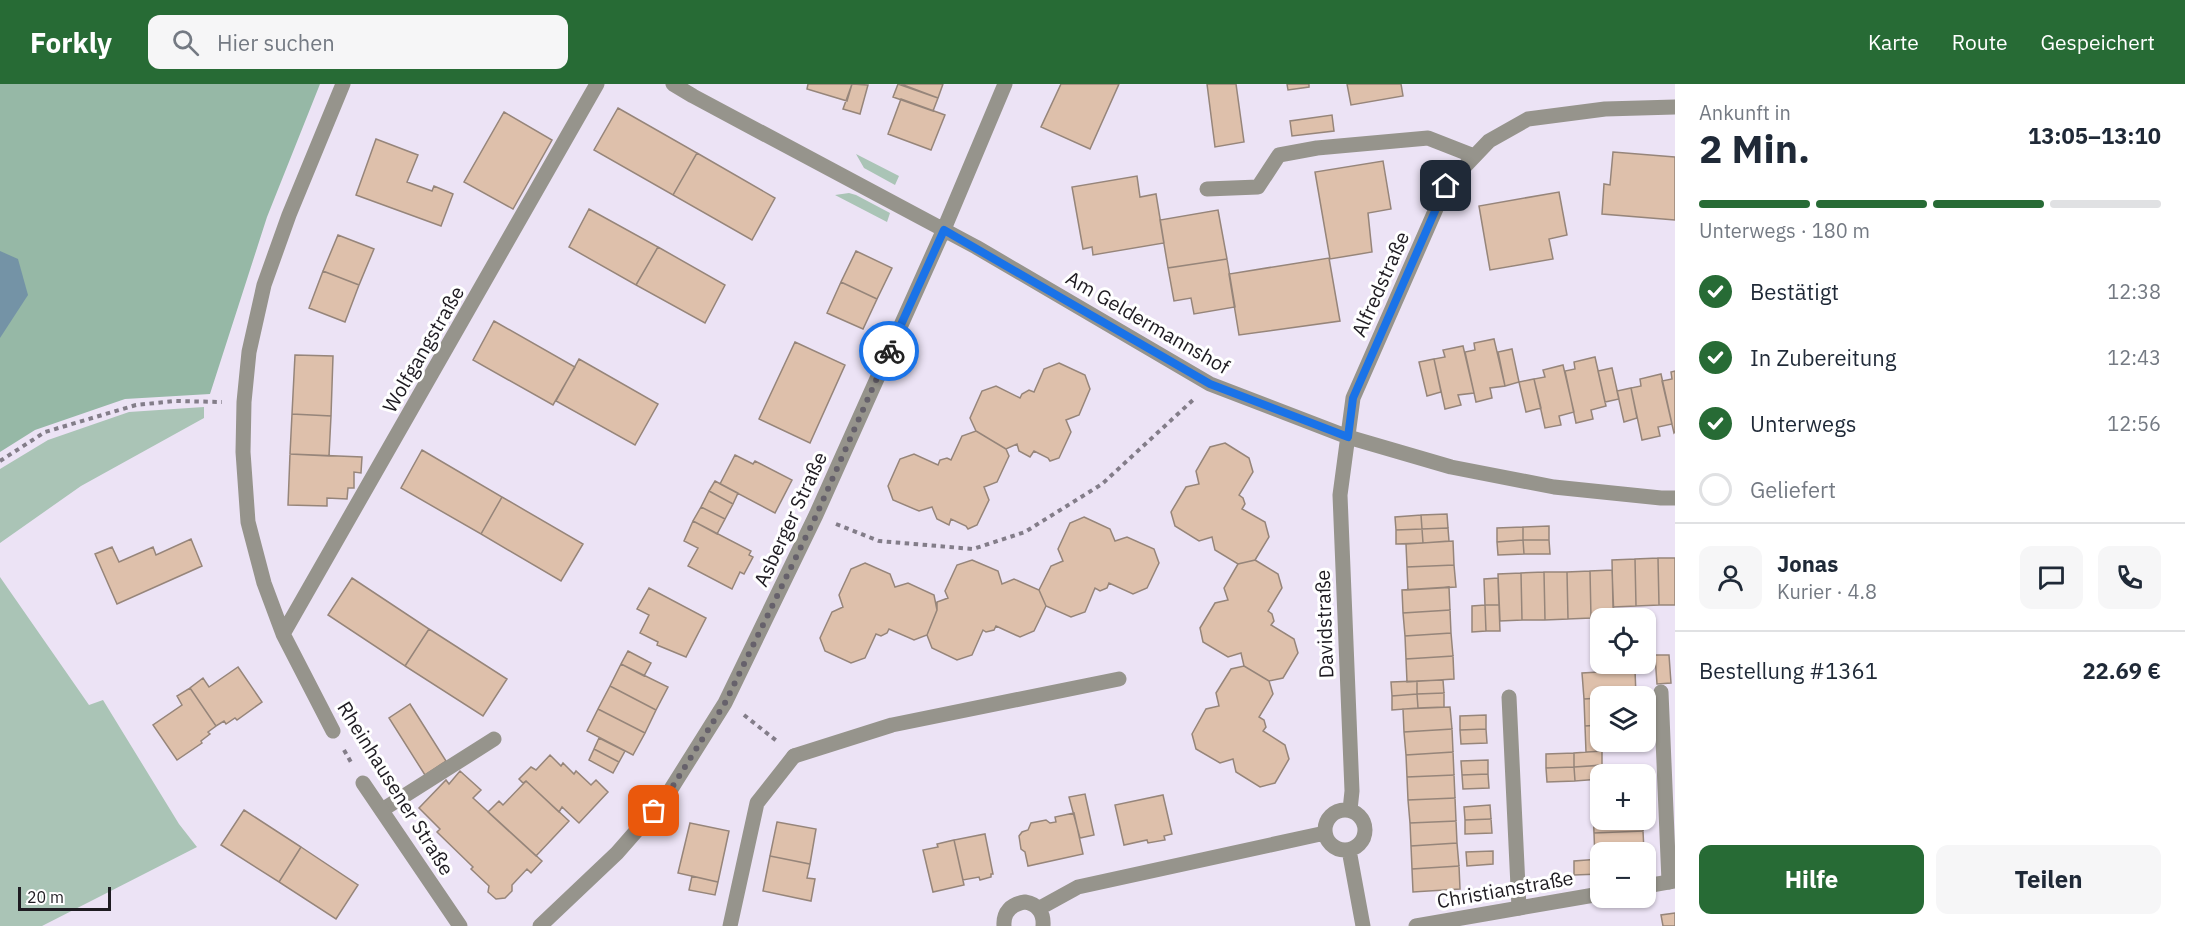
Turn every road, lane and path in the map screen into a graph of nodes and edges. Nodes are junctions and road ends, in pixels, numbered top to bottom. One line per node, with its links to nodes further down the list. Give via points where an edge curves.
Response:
1 (343, 84): 10 (street, Rheinhausener Straße, via 264,285 249,352)
2 (597, 84): 15 (street, Wolfgangstraße)
3 (674, 84): 8 (street, Am Geldermannshof)
4 (1005, 84): 8 (street, Asberger Straße)
5 (1675, 107): 6 (street, Alfredstraße, via 1605,109 1528,118 1489,141)
6 (1474, 156): 7 (street, via 1428,138 1317,148 1279,155 1258,187); 11 (street, Alfredstraße, via 1446,186 1353,398)
7 (1207, 189)
8 (944, 230): 9 (street, Am Geldermannshof); 14 (street, Asberger Straße)
9 (1210, 384): 11 (street, Am Geldermannshof); 14 (path, via 1102,484 1025,532 973,549 879,541)
10 (244, 402): 12 (path, via 136,405 45,432); 15 (street, Rheinhausener Straße, via 248,522 264,583)
11 (1348, 437): 13 (street, Am Geldermannshof, via 1451,467 1542,485); 25 (street, Davidstraße, via 1340,495)
12 (0, 461)
13 (1675, 498)
14 (816, 516): 19 (street, Asberger Straße)
15 (284, 634): 20 (street, Rheinhausener Straße)
16 (1119, 679): 22 (street, via 892,725)
17 (1661, 692): 28 (street)
18 (1509, 697): 31 (street)
19 (725, 703): 22 (path, via 758,724); 34 (street, Asberger Straße, via 666,797 617,853)
20 (333, 731): 23 (path, Rheinhausener Straße)
21 (494, 739): 24 (street)
22 (794, 756): 35 (street, via 757,803)
23 (363, 783): 24 (street, Rheinhausener Straße)
24 (382, 810): 33 (street, Rheinhausener Straße)
25 (1350, 810): 26 (street, via 1333,813); 27 (street, via 1362,819 1365,830 1362,840)
26 (1325, 833): 27 (street, via 1338,849); 32 (street, via 1078,887)
27 (1349, 850): 38 (street)
28 (1672, 881): 29 (street)
29 (1656, 884)
30 (1590, 896): 31 (street, Christianstraße)
31 (1520, 908): 39 (street, Christianstraße)
32 (1038, 909): 36 (street, via 1030,903 1014,905 1007,912); 37 (street)
33 (460, 926)
34 (540, 926)
35 (730, 926)
36 (1004, 926)
37 (1043, 926)
38 (1363, 926)
39 (1416, 926)

